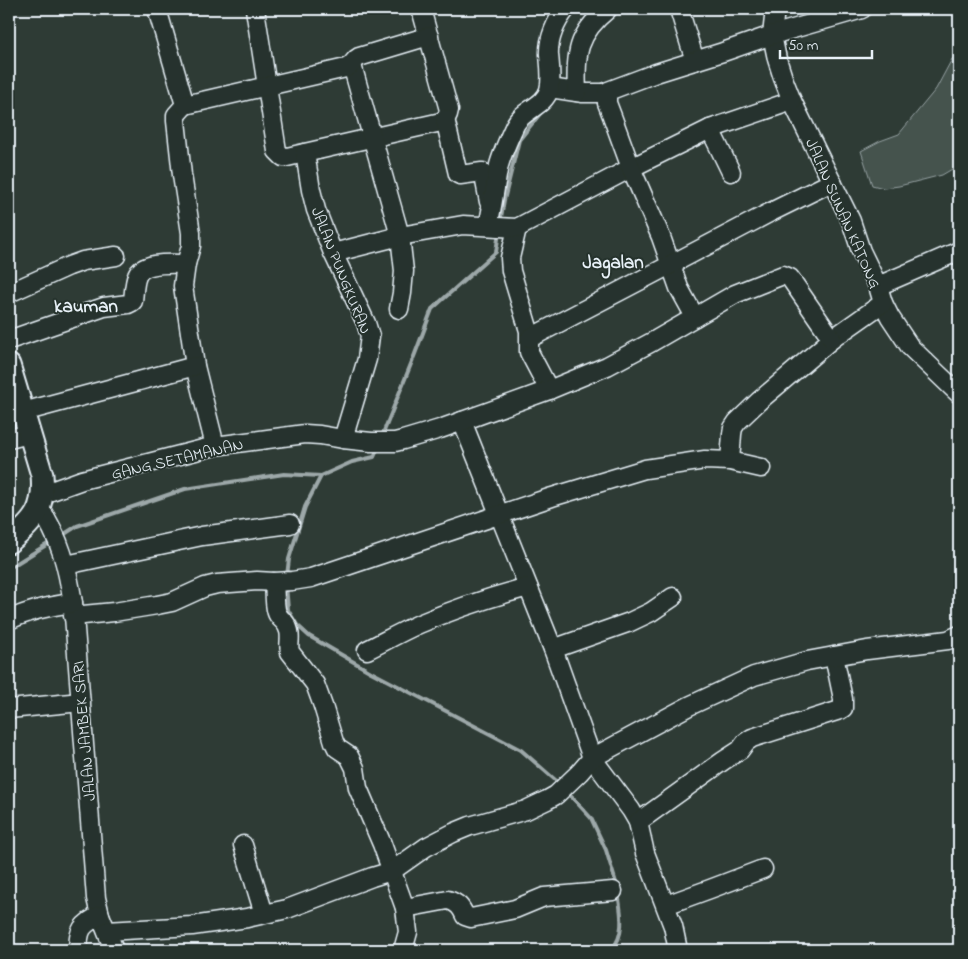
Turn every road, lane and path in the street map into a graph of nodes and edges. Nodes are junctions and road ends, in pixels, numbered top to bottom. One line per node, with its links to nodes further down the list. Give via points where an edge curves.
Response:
1 (157, 9): 17 (street)
2 (255, 9): 13 (street)
3 (422, 9): 10 (street)
4 (566, 9): 14 (street, via 550,39 549,54)
5 (608, 9): 14 (street, via 585,34 578,50 576,67)
6 (679, 9): 11 (street)
7 (774, 9): 9 (street, JALAN SUNAN KATONG)
8 (862, 9): 9 (street)
9 (772, 34): 11 (street); 16 (street, JALAN SUNAN KATONG)
10 (429, 36): 12 (street, via 359,57); 18 (street, via 449,110)
11 (695, 61): 15 (street)
12 (352, 65): 13 (street); 20 (street)
13 (268, 86): 17 (street); 21 (street, via 277,151 283,157)
14 (562, 90): 15 (street); 25 (street, via 547,94 519,118 504,150)
15 (607, 93): 22 (street, via 607,103)
16 (792, 101): 19 (street); 24 (street, JALAN SUNAN KATONG)
17 (185, 105): 31 (street, via 176,115 176,121 191,234)
18 (445, 119): 20 (street); 25 (street, via 458,174 482,172 484,176)
19 (710, 129): 22 (street); 23 (street)
20 (373, 138): 21 (street); 27 (street)
21 (305, 153): 29 (street, JALAN PUNGKURAN, via 316,210)
22 (631, 168): 26 (street); 32 (street)
23 (731, 172)
24 (832, 182): 32 (street); 33 (street, JALAN SUNAN KATONG)
25 (490, 222): 26 (street); 27 (street)
26 (514, 228): 38 (street, via 510,258)
27 (400, 236): 29 (street); 36 (street, via 404,271)
28 (959, 251): 33 (street)
29 (333, 253): 49 (street, JALAN PUNGKURAN, via 370,336 367,359)
30 (116, 256): 34 (street, via 83,261)
31 (186, 264): 40 (street, via 159,264 143,269 137,276 133,300 128,304 104,308); 41 (street, via 183,286)
32 (670, 266): 37 (street); 38 (street)
33 (878, 286): 35 (street, JALAN SUNAN KATONG)
34 (9, 293)
35 (883, 303): 39 (street); 44 (street, JALAN SUNAN KATONG, via 910,347)
36 (399, 309)
37 (695, 317): 39 (street, GANG SETAMANAN, via 735,294 783,274 790,278); 43 (street, GANG SETAMANAN, via 607,366)
38 (530, 338): 43 (street, via 529,352)
39 (832, 339): 51 (street, via 737,422 732,434)
40 (9, 340)
41 (195, 366): 45 (street); 50 (street)
42 (10, 375): 45 (main road)
43 (549, 390): 46 (street, GANG SETAMANAN)
44 (959, 394)
45 (23, 412): 47 (main road)
46 (462, 421): 49 (street, GANG SETAMANAN, via 395,442); 54 (street)
47 (29, 434): 48 (street); 53 (main road, via 42,474)
48 (9, 438)
49 (343, 439): 50 (street, GANG SETAMANAN, via 305,434)
50 (215, 446): 53 (street, GANG SETAMANAN, via 82,480)
51 (730, 461): 52 (street); 54 (street, via 705,460 645,470)
52 (761, 468)
53 (41, 500): 56 (main road, via 26,528); 57 (street, JALAN JAMBEK SARI)
54 (499, 515): 58 (street, via 322,575); 59 (street)
55 (290, 524): 57 (street, via 202,536)
56 (9, 542)
57 (66, 565): 61 (street, JALAN JAMBEK SARI)
58 (282, 582): 61 (street, via 217,584 172,602 127,611); 73 (street, via 276,610 287,623 290,652 315,684 337,748 351,759 358,788)
59 (528, 587): 64 (street); 65 (street, via 454,610)
60 (673, 597): 64 (street, via 630,622)
61 (73, 610): 62 (street, via 45,607); 67 (street, JALAN JAMBEK SARI)
62 (9, 620)
63 (959, 635): 66 (street, via 948,640)
64 (553, 649): 69 (street)
65 (368, 650)
66 (834, 656): 69 (street, via 754,676 689,706); 70 (street, via 843,708 752,738 740,750)
67 (81, 702): 68 (street); 78 (street, JALAN JAMBEK SARI)
68 (9, 709)
69 (592, 758): 70 (street); 73 (street, via 556,795 526,810 453,833 426,847)
70 (638, 822): 75 (street, via 648,861)
71 (243, 845): 77 (street)
72 (763, 869): 75 (street)
73 (392, 872): 76 (street); 77 (street)
74 (613, 891): 76 (street, via 544,897 515,909 470,918 465,916 460,906 448,900)
75 (666, 905): 83 (street)
76 (405, 908): 82 (street, via 408,932)
77 (264, 914): 79 (street, via 192,926)
78 (100, 915): 79 (street, JALAN JAMBEK SARI); 80 (street, via 81,928)
79 (107, 931): 81 (street, JALAN JAMBEK SARI)
80 (78, 950)
81 (114, 950)
82 (403, 950)
83 (678, 950)

